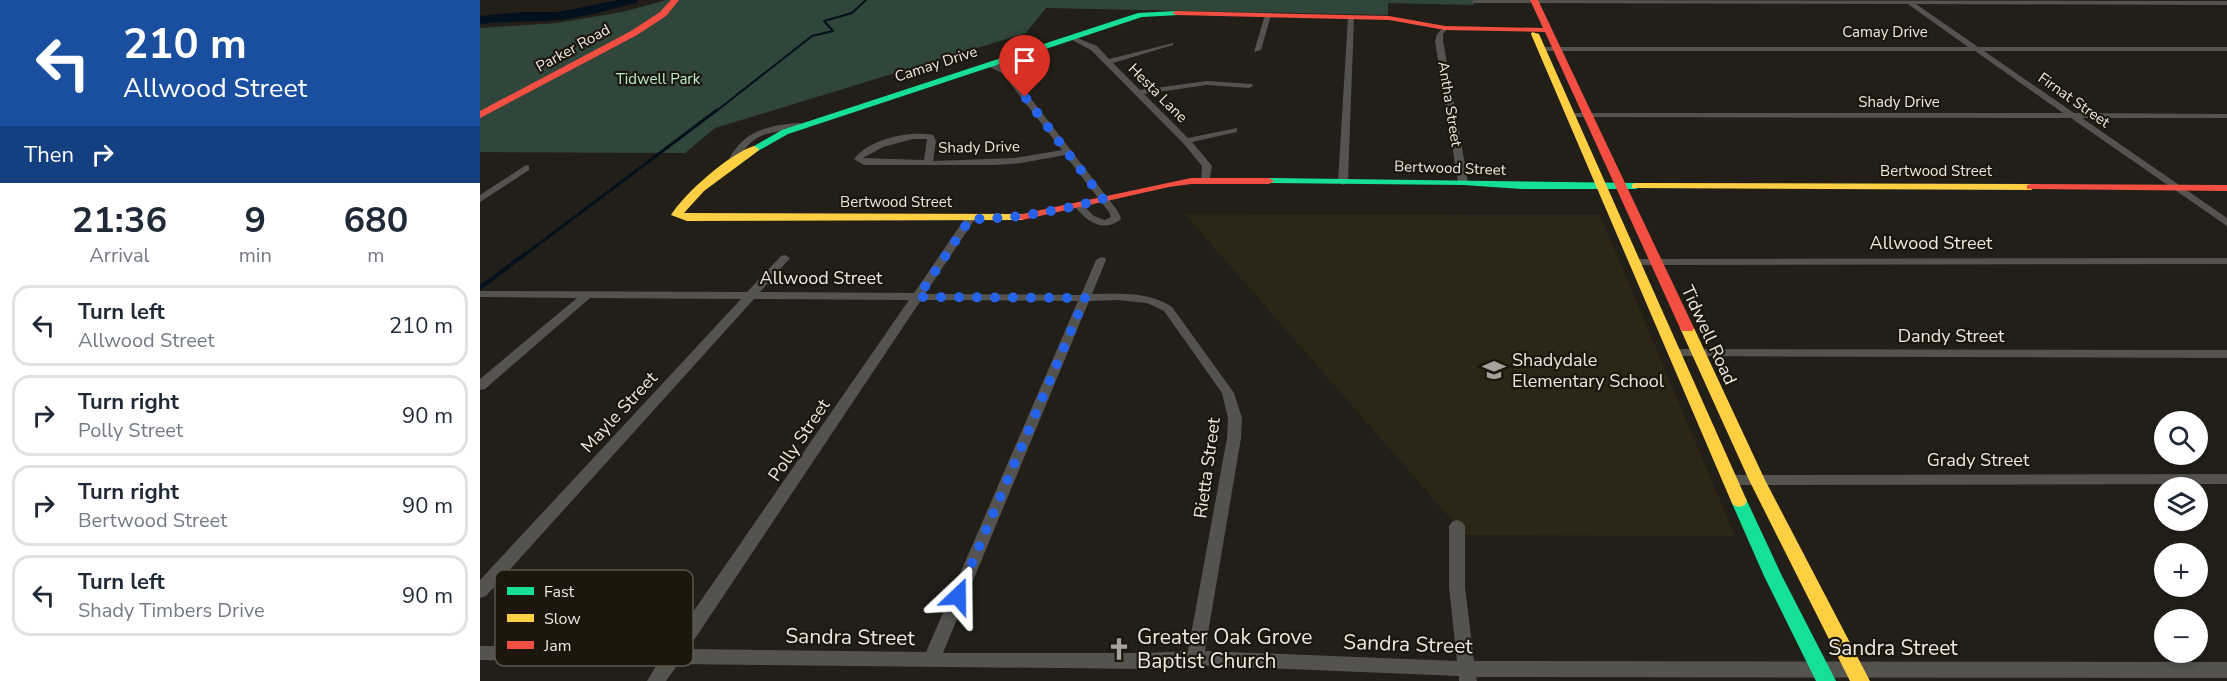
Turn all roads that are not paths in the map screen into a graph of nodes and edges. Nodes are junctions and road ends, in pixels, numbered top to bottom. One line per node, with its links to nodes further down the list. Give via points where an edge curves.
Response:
1 (675, 0): 22 (street, Parker Road, via 663,14 634,33)
2 (1528, 1): 3 (street); 4 (street); 9 (street, Tidwell Road)
3 (1907, 1): 5 (street); 13 (street, Firnat Street)
4 (1474, 2)
5 (2227, 3)
6 (1268, 15): 7 (street, Camay Drive); 10 (street, Camay Drive, via 1152,14); 15 (street)
7 (1351, 17): 8 (street, Camay Drive, via 1389,18); 31 (street)
8 (1445, 28): 9 (street, Camay Drive); 32 (street, Antha Street, via 1439,41)
9 (1540, 30): 12 (street, Tidwell Road)
10 (1072, 38): 16 (street, Hesta Lane, via 1094,48); 17 (street, Camay Drive)
11 (1171, 44): 16 (street)
12 (1550, 49): 13 (street, Camay Drive); 20 (street, Tidwell Road); 21 (street, Tidwell Road)
13 (1976, 49): 14 (street, Camay Drive); 23 (street, Firnat Street)
14 (2227, 49)
15 (1257, 50)
16 (1108, 62): 19 (street, Hesta Lane)
17 (991, 64): 27 (street, via 1005,71); 40 (street, Camay Drive, via 800,126 765,142 732,163 680,208)
18 (1249, 86): 19 (street, via 1224,81 1197,82)
19 (1139, 93): 26 (street, Hesta Lane)
20 (1571, 115): 21 (street, Shady Drive); 33 (street, Tidwell Road)
21 (1586, 115): 23 (street, Shady Drive); 34 (street, Tidwell Road)
22 (480, 116)
23 (2072, 116): 24 (street, Shady Drive); 35 (street, Firnat Street)
24 (2227, 116)
25 (1234, 130): 26 (street)
26 (1186, 141): 30 (street, Hesta Lane, via 1208,166)
27 (1065, 152): 28 (street, Shady Drive, via 1012,161); 38 (street)
28 (928, 162): 28 (street, Shady Drive, via 864,162 858,159 866,151 906,136 920,135 932,141)
29 (526, 168): 37 (street)
30 (1206, 181): 31 (street, Bertwood Street); 38 (street, Bertwood Street, via 1169,184)
31 (1343, 182): 32 (street, Bertwood Street)
32 (1463, 182): 33 (street, Bertwood Street)
33 (1602, 186): 34 (street, Bertwood Street); 47 (street, Tidwell Road)
34 (1619, 186): 35 (street, Bertwood Street); 45 (street, Tidwell Road)
35 (2176, 188): 36 (street, Bertwood Street); 42 (street, Firnat Street)
36 (2227, 188)
37 (480, 199)
38 (1103, 199): 39 (street, Bertwood Street); 39 (street, via 1114,212 1113,221 1093,221)
39 (1078, 206): 41 (street, Bertwood Street, via 1014,218)
40 (677, 215): 41 (street, Bertwood Street)
41 (970, 219): 51 (street, Polly Street)
42 (2227, 223)
43 (786, 258): 50 (street, Mayle Street)
44 (1101, 260): 52 (street)
45 (1655, 261): 46 (street, Allwood Street); 47 (street, Allwood Street); 55 (street, Tidwell Road)
46 (2227, 261)
47 (1635, 262): 54 (street, Tidwell Road)
48 (484, 294): 49 (street, Allwood Street)
49 (587, 295): 50 (street, Allwood Street); 57 (street)
50 (751, 296): 51 (street, Allwood Street); 62 (street, Mayle Street)
51 (918, 297): 52 (street, Allwood Street); 65 (street, Polly Street)
52 (1085, 298): 53 (street, Allwood Street, via 1142,299); 70 (street)
53 (1162, 304): 69 (street, Rietta Street, via 1228,393 1235,418)
54 (1675, 353): 55 (street, Dandy Street); 58 (street, Tidwell Road)
55 (1699, 353): 56 (street, Dandy Street); 59 (street, Tidwell Road)
56 (2227, 354)
57 (480, 386)
58 (1729, 480): 59 (street, Grady Street); 74 (street, Tidwell Road)
59 (1757, 480): 60 (street, Grady Street); 75 (street, Tidwell Road)
60 (2227, 480)
61 (1457, 526): 73 (street, via 1456,587)
62 (499, 570)
63 (495, 575): 64 (street, Mayle Street)
64 (480, 591)
65 (693, 626)
66 (480, 653): 67 (street, Sandra Street)
67 (495, 653)
68 (693, 657): 70 (street, Sandra Street)
69 (1195, 658): 70 (street, Sandra Street); 73 (street, Sandra Street)
70 (931, 660)
71 (666, 666): 76 (street, Polly Street)
72 (2227, 670): 75 (street, Sandra Street)
73 (1467, 675): 74 (street, Sandra Street)
74 (1823, 676): 75 (street, Sandra Street)
75 (1858, 676)
76 (656, 681)

